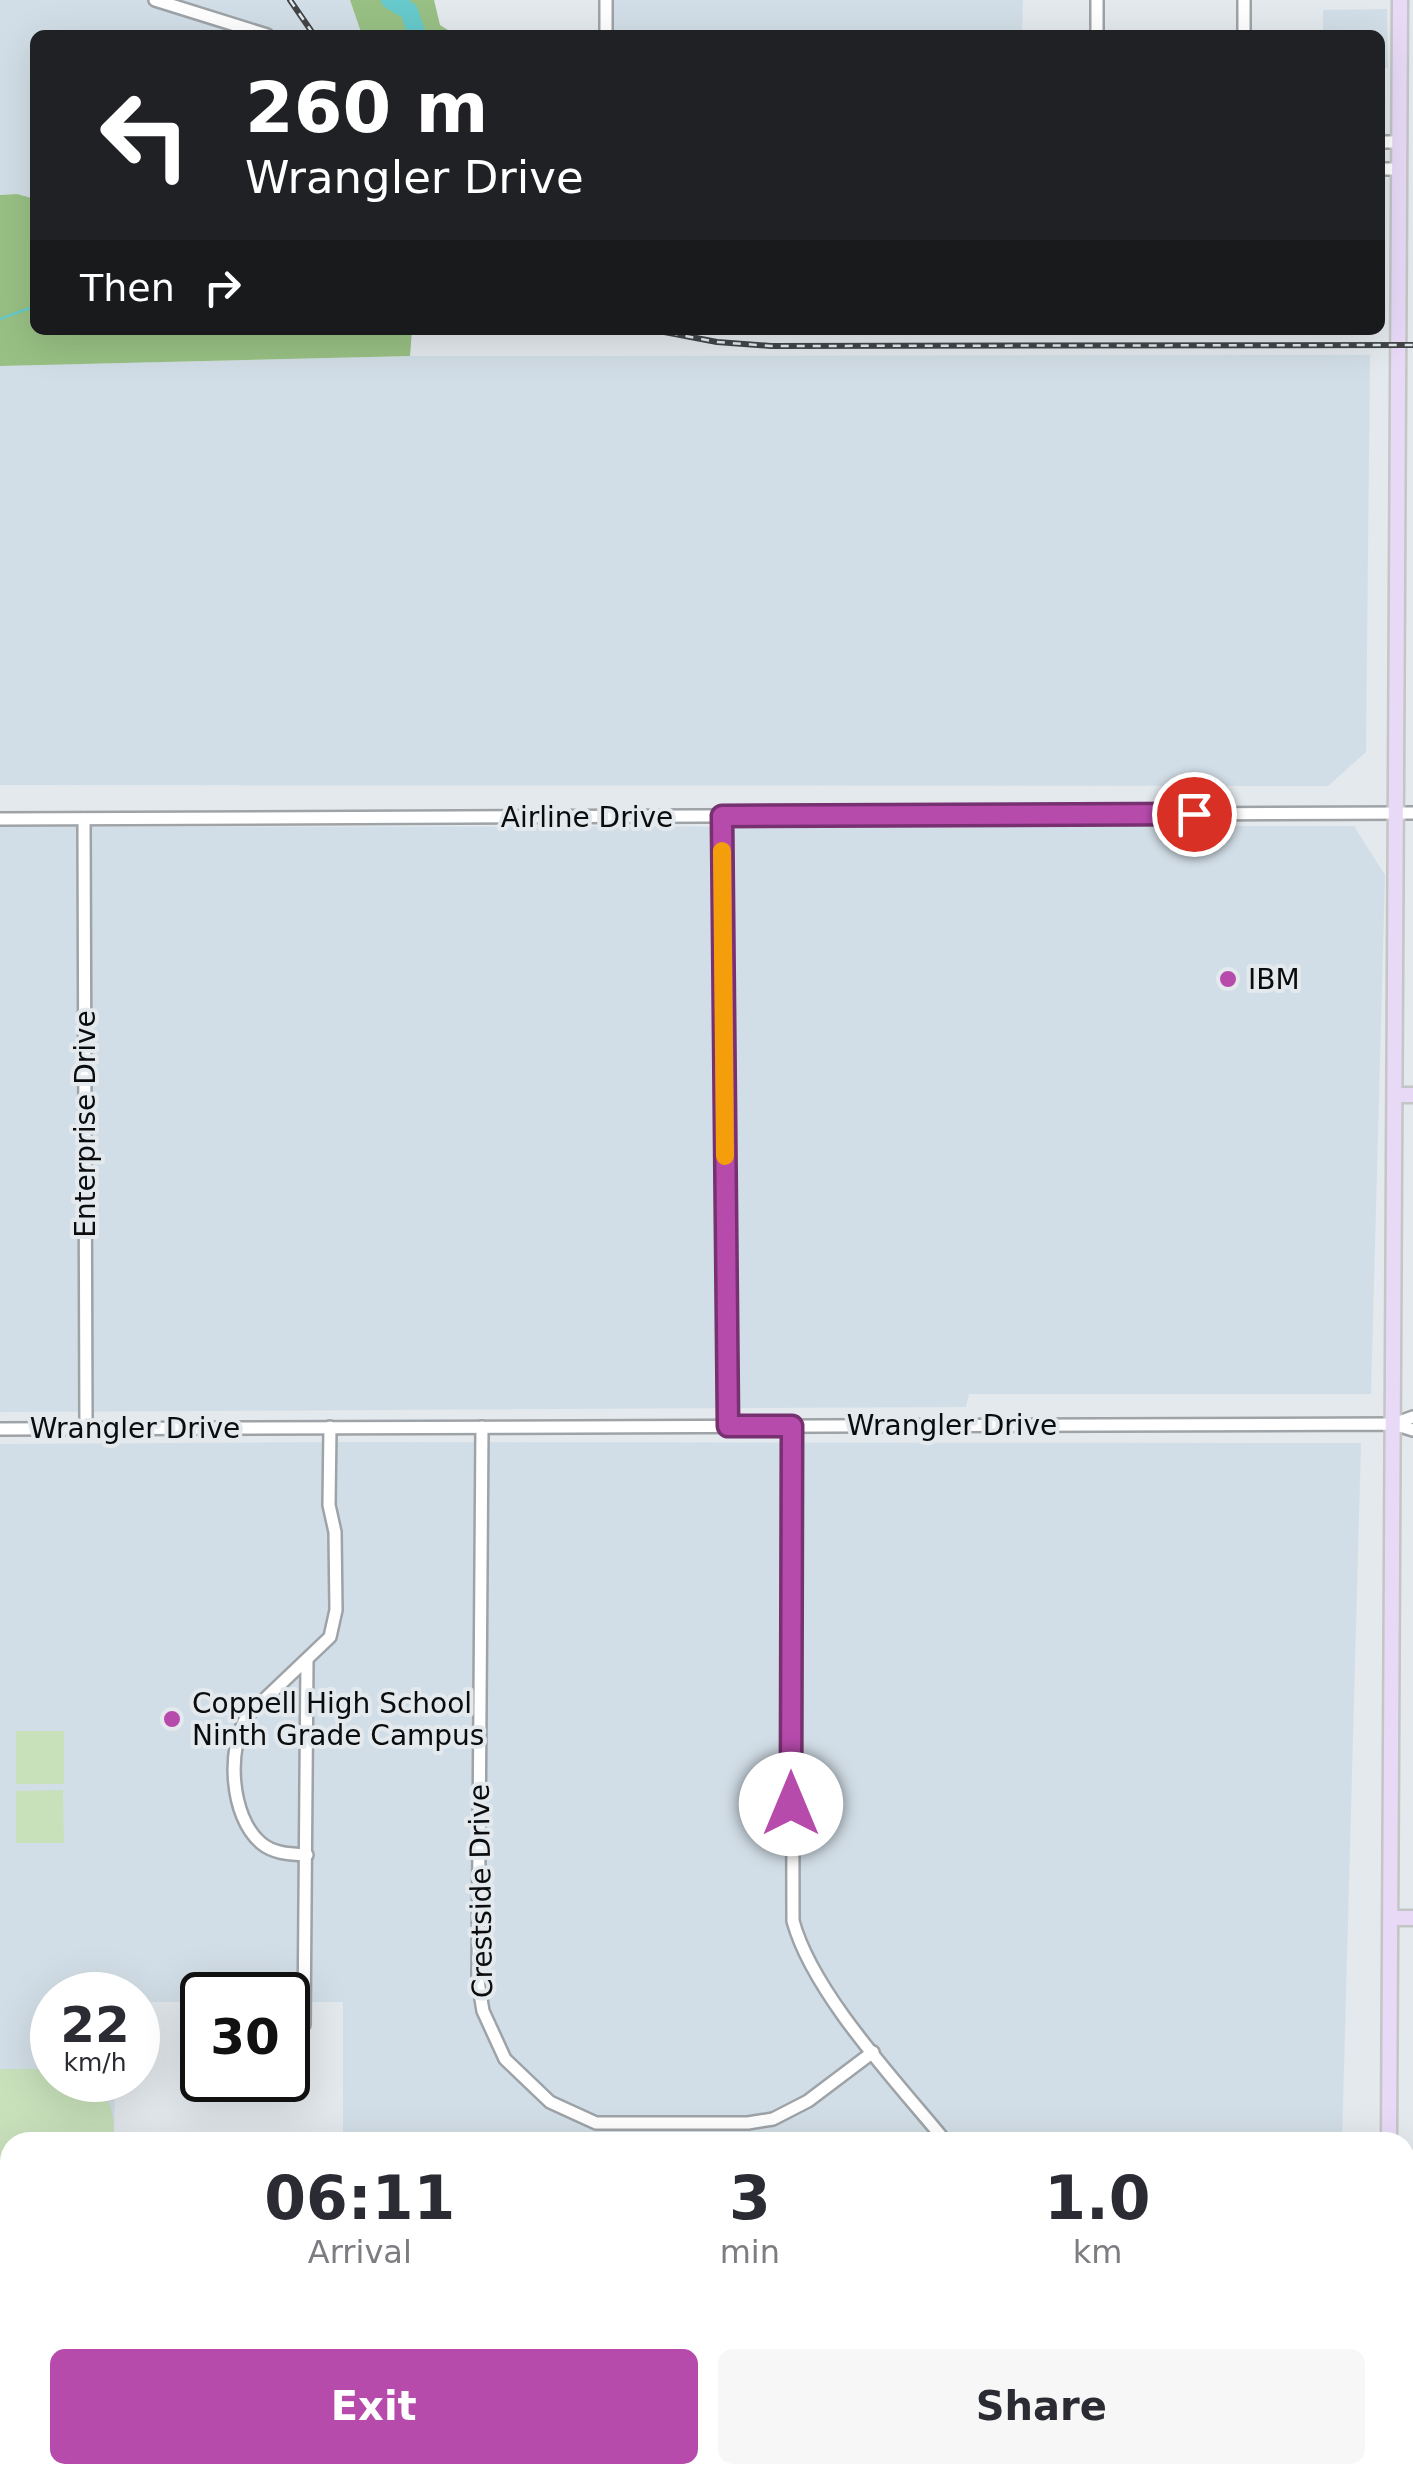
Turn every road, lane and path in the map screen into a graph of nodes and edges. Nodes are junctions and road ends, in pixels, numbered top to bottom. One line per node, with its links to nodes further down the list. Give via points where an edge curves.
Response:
1 (155, 0): 6 (street)
2 (606, 0): 7 (street)
3 (1097, 0): 8 (street)
4 (1244, 0): 9 (street)
5 (1400, 0): 10 (main road)
6 (251, 30)
7 (606, 30)
8 (1097, 30)
9 (1244, 30)
10 (1406, 142): 11 (main road)
11 (1406, 169): 12 (main road)
12 (1396, 383): 13 (main road); 14 (main road)
13 (1413, 386)
14 (1395, 716): 15 (street); 16 (main road)
15 (1413, 717)
16 (1396, 813): 17 (street, Airline Drive); 18 (street, Airline Drive); 21 (main road)
17 (1413, 813)
18 (722, 816): 20 (street, Airline Drive); 25 (street)
19 (0, 819): 20 (street, Airline Drive)
20 (84, 819): 29 (street, Enterprise Drive)
21 (1395, 1095): 22 (main road); 24 (main road)
22 (1413, 1096)
23 (1413, 1417): 24 (street)
24 (1394, 1424): 26 (street, Wrangler Drive); 31 (street); 34 (main road)
25 (728, 1426): 26 (street, Wrangler Drive); 27 (street, Wrangler Drive)
26 (792, 1426): 37 (street, via 790,1903 808,1964)
27 (482, 1427): 30 (street, Wrangler Drive); 37 (street, Crestside Drive, via 478,1981 482,2011 505,2059 550,2102 596,2123 748,2124 790,2113)
28 (0, 1428): 29 (street, Wrangler Drive)
29 (86, 1428): 30 (street, Wrangler Drive)
30 (330, 1428): 32 (street, via 336,1610 330,1636)
31 (1413, 1430)
32 (308, 1660): 33 (street); 33 (street, via 242,1724 236,1769 237,1805 261,1843)
33 (307, 1855): 36 (street)
34 (1392, 1918): 35 (main road); 39 (main road)
35 (1413, 1918)
36 (305, 1972)
37 (873, 2052): 38 (street)
38 (938, 2132)
39 (1389, 2132)

